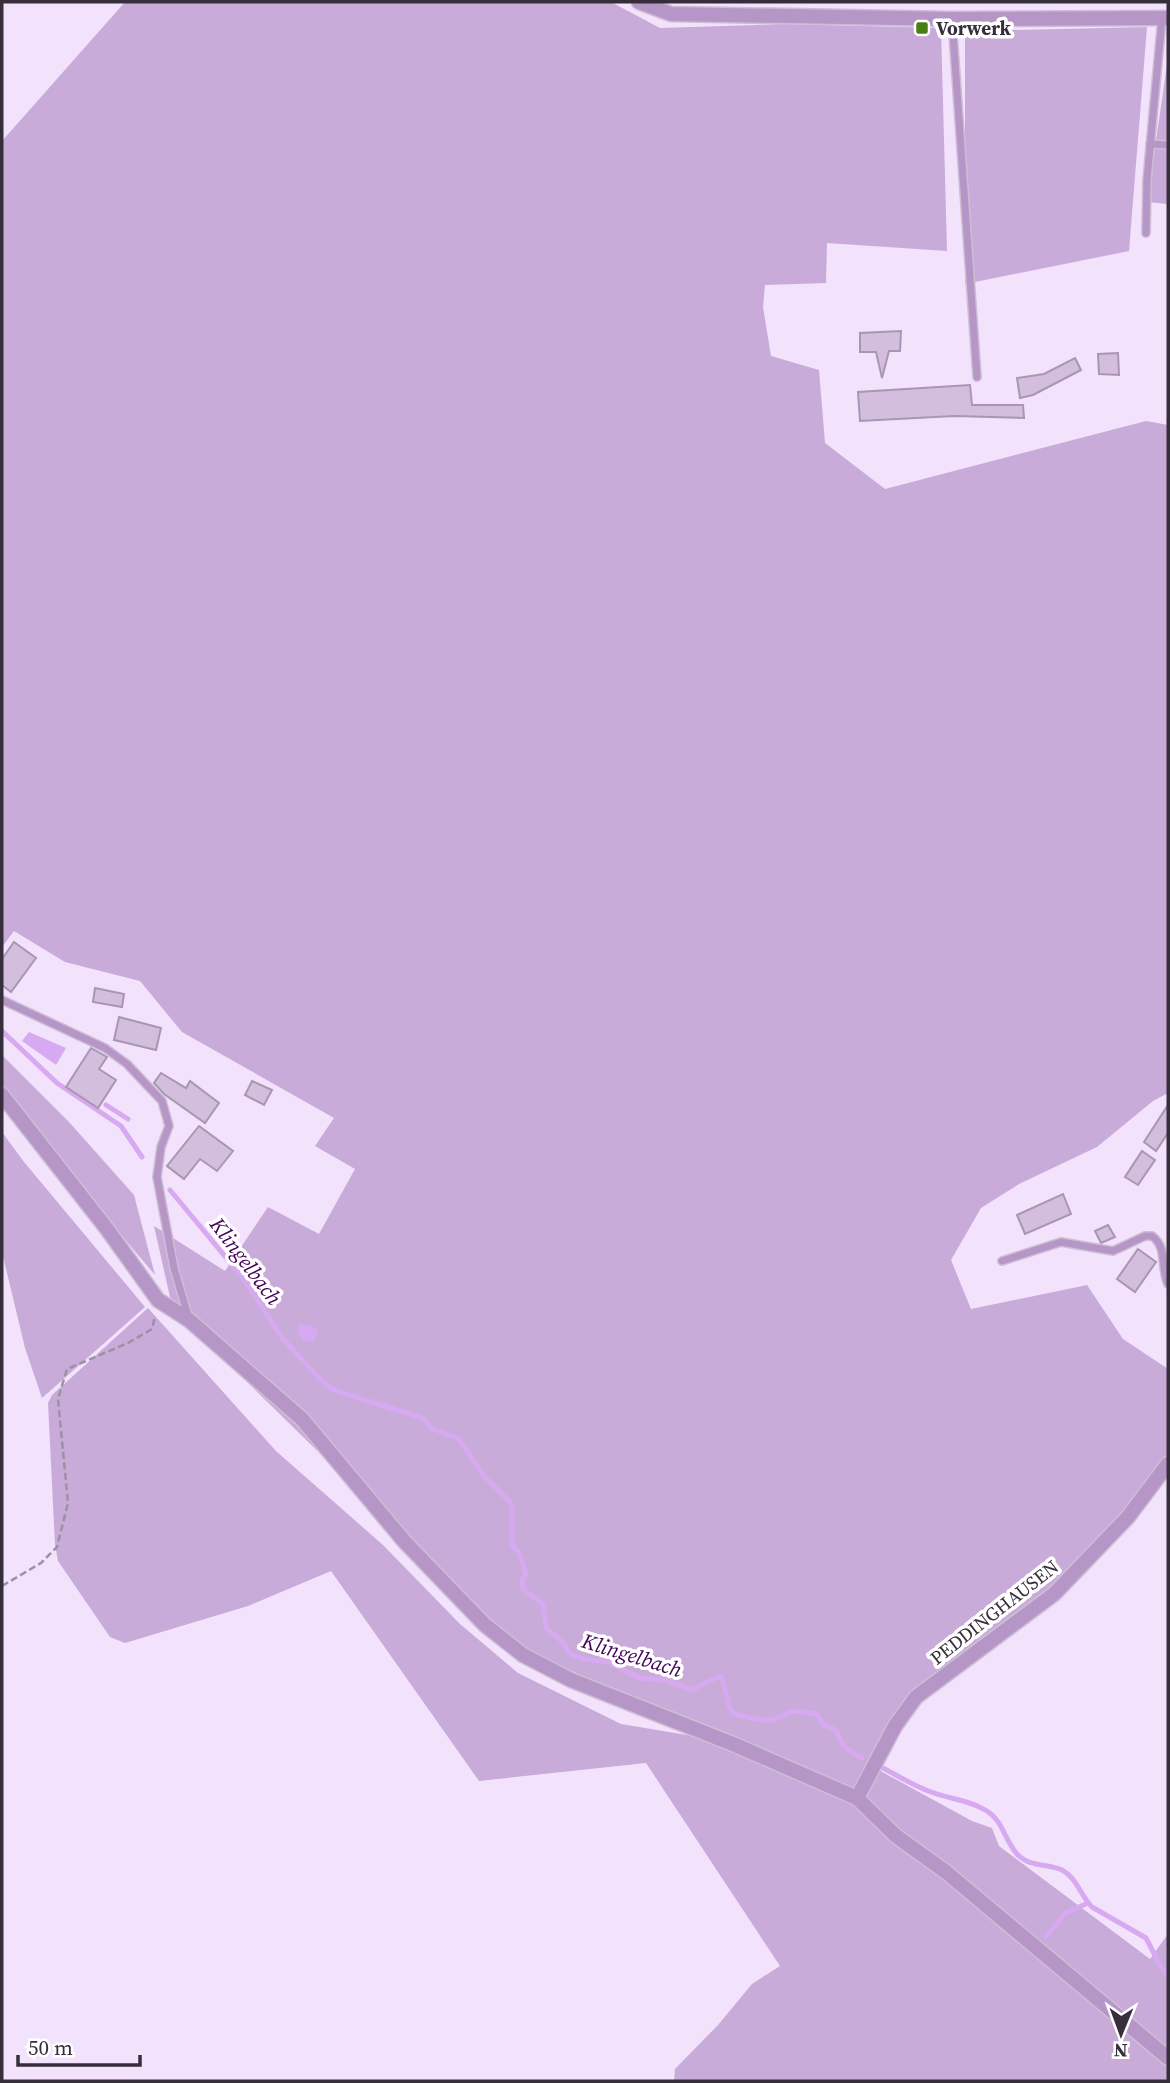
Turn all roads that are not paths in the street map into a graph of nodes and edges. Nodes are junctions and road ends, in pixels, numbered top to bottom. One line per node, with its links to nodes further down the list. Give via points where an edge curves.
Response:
1 (639, 2): 3 (street, via 671,14)
2 (1165, 18): 3 (street); 4 (lane)
3 (952, 19): 7 (lane)
4 (1150, 144): 5 (lane); 6 (lane)
5 (1168, 145)
6 (1146, 233)
7 (977, 377)
8 (2, 1000): 12 (lane, via 105,1048 162,1101 169,1126 160,1147 157,1177)
9 (2, 1095): 12 (street, via 158,1300)
10 (1002, 1261): 11 (lane, via 1061,1242 1113,1251 1152,1236 1163,1247)
11 (1168, 1284)
12 (189, 1320): 14 (street, via 302,1419 404,1541 485,1625 523,1655 571,1680)
13 (1168, 1464): 14 (street, PEDDINGHAUSEN, via 1128,1517 1054,1594 916,1697 895,1726)
14 (857, 1798): 15 (street)
15 (1168, 2058)

